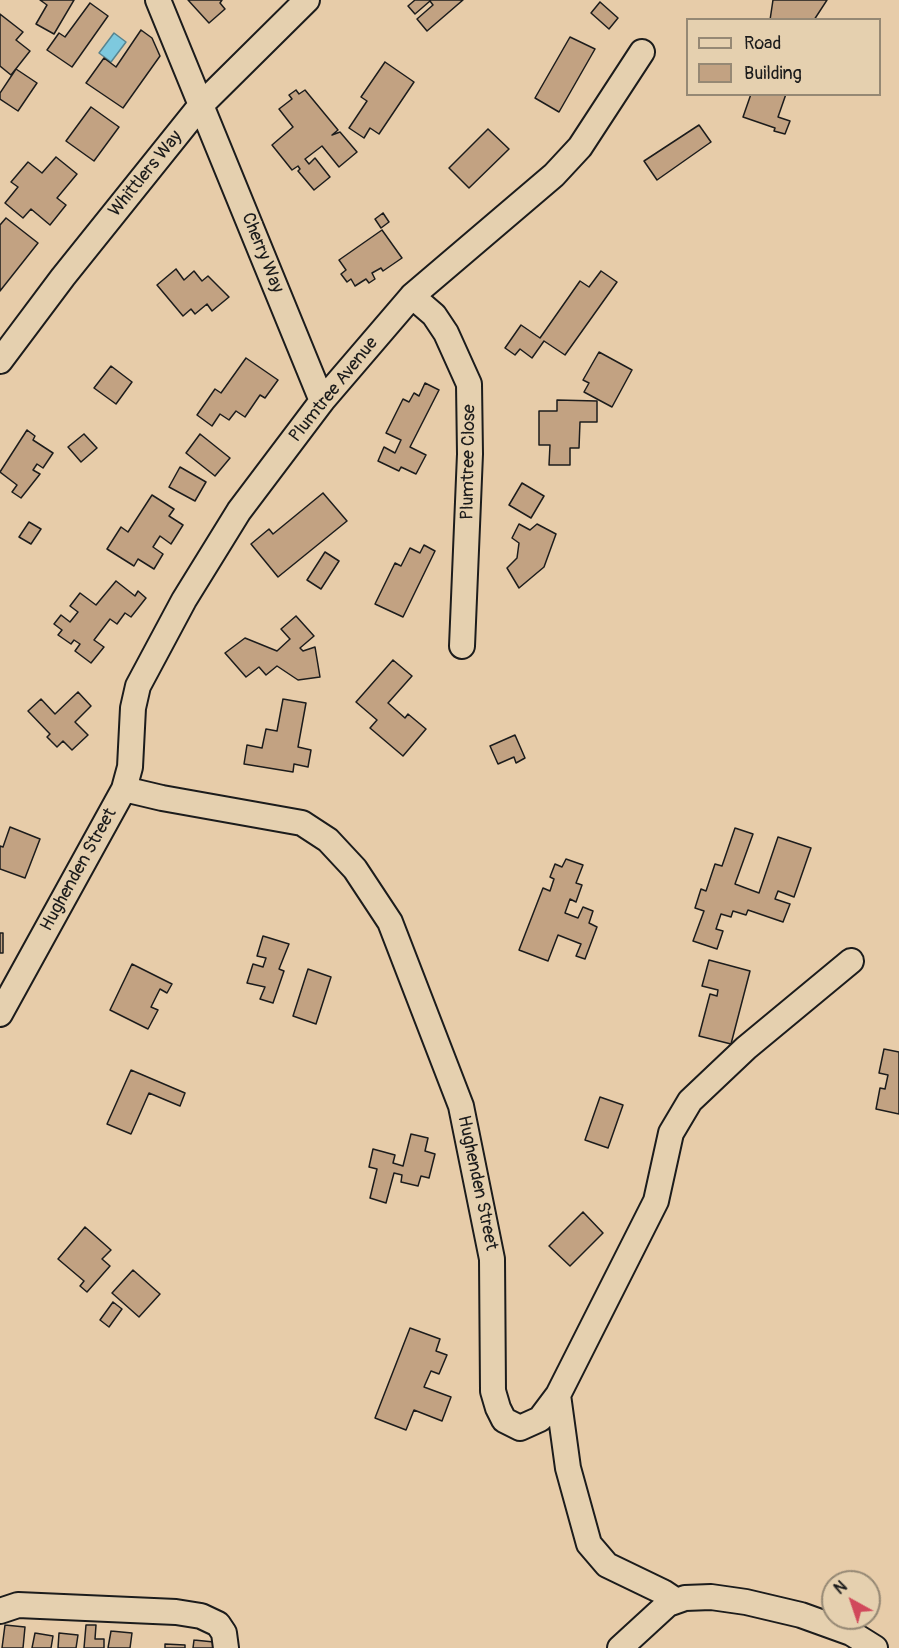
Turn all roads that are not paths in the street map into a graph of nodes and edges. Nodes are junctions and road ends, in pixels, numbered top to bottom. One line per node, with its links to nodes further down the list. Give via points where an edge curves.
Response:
1 (158, 0): 4 (street, Cherry Way)
2 (307, 0): 4 (street, Whittlers Way)
3 (642, 52): 5 (street, Plumtree Avenue, via 566,163)
4 (201, 105): 6 (street, Whittlers Way); 7 (street, Cherry Way)
5 (412, 296): 7 (street, Plumtree Avenue); 8 (street, Plumtree Close, via 434,315 446,333 459,356 470,396)
6 (0, 361)
7 (322, 401): 9 (street, Plumtree Avenue, via 239,511 184,600 138,686)
8 (462, 646)
9 (124, 789): 11 (street, Hughenden Street); 12 (street, Hughenden Street, via 292,819 328,840 355,869 390,922 461,1106 491,1245 493,1391 498,1408 509,1424 520,1428 540,1419)
10 (850, 961): 12 (street, Hughenden Street, via 730,1062 680,1114 668,1143 656,1201)
11 (0, 1014)
12 (558, 1395): 13 (street, via 568,1468 589,1544 607,1565)
13 (675, 1600): 16 (street); 17 (street, via 722,1598 788,1611 851,1633)
14 (0, 1611): 15 (street, via 18,1605 176,1612 201,1616)
15 (224, 1638)
16 (620, 1648)
17 (875, 1648)

